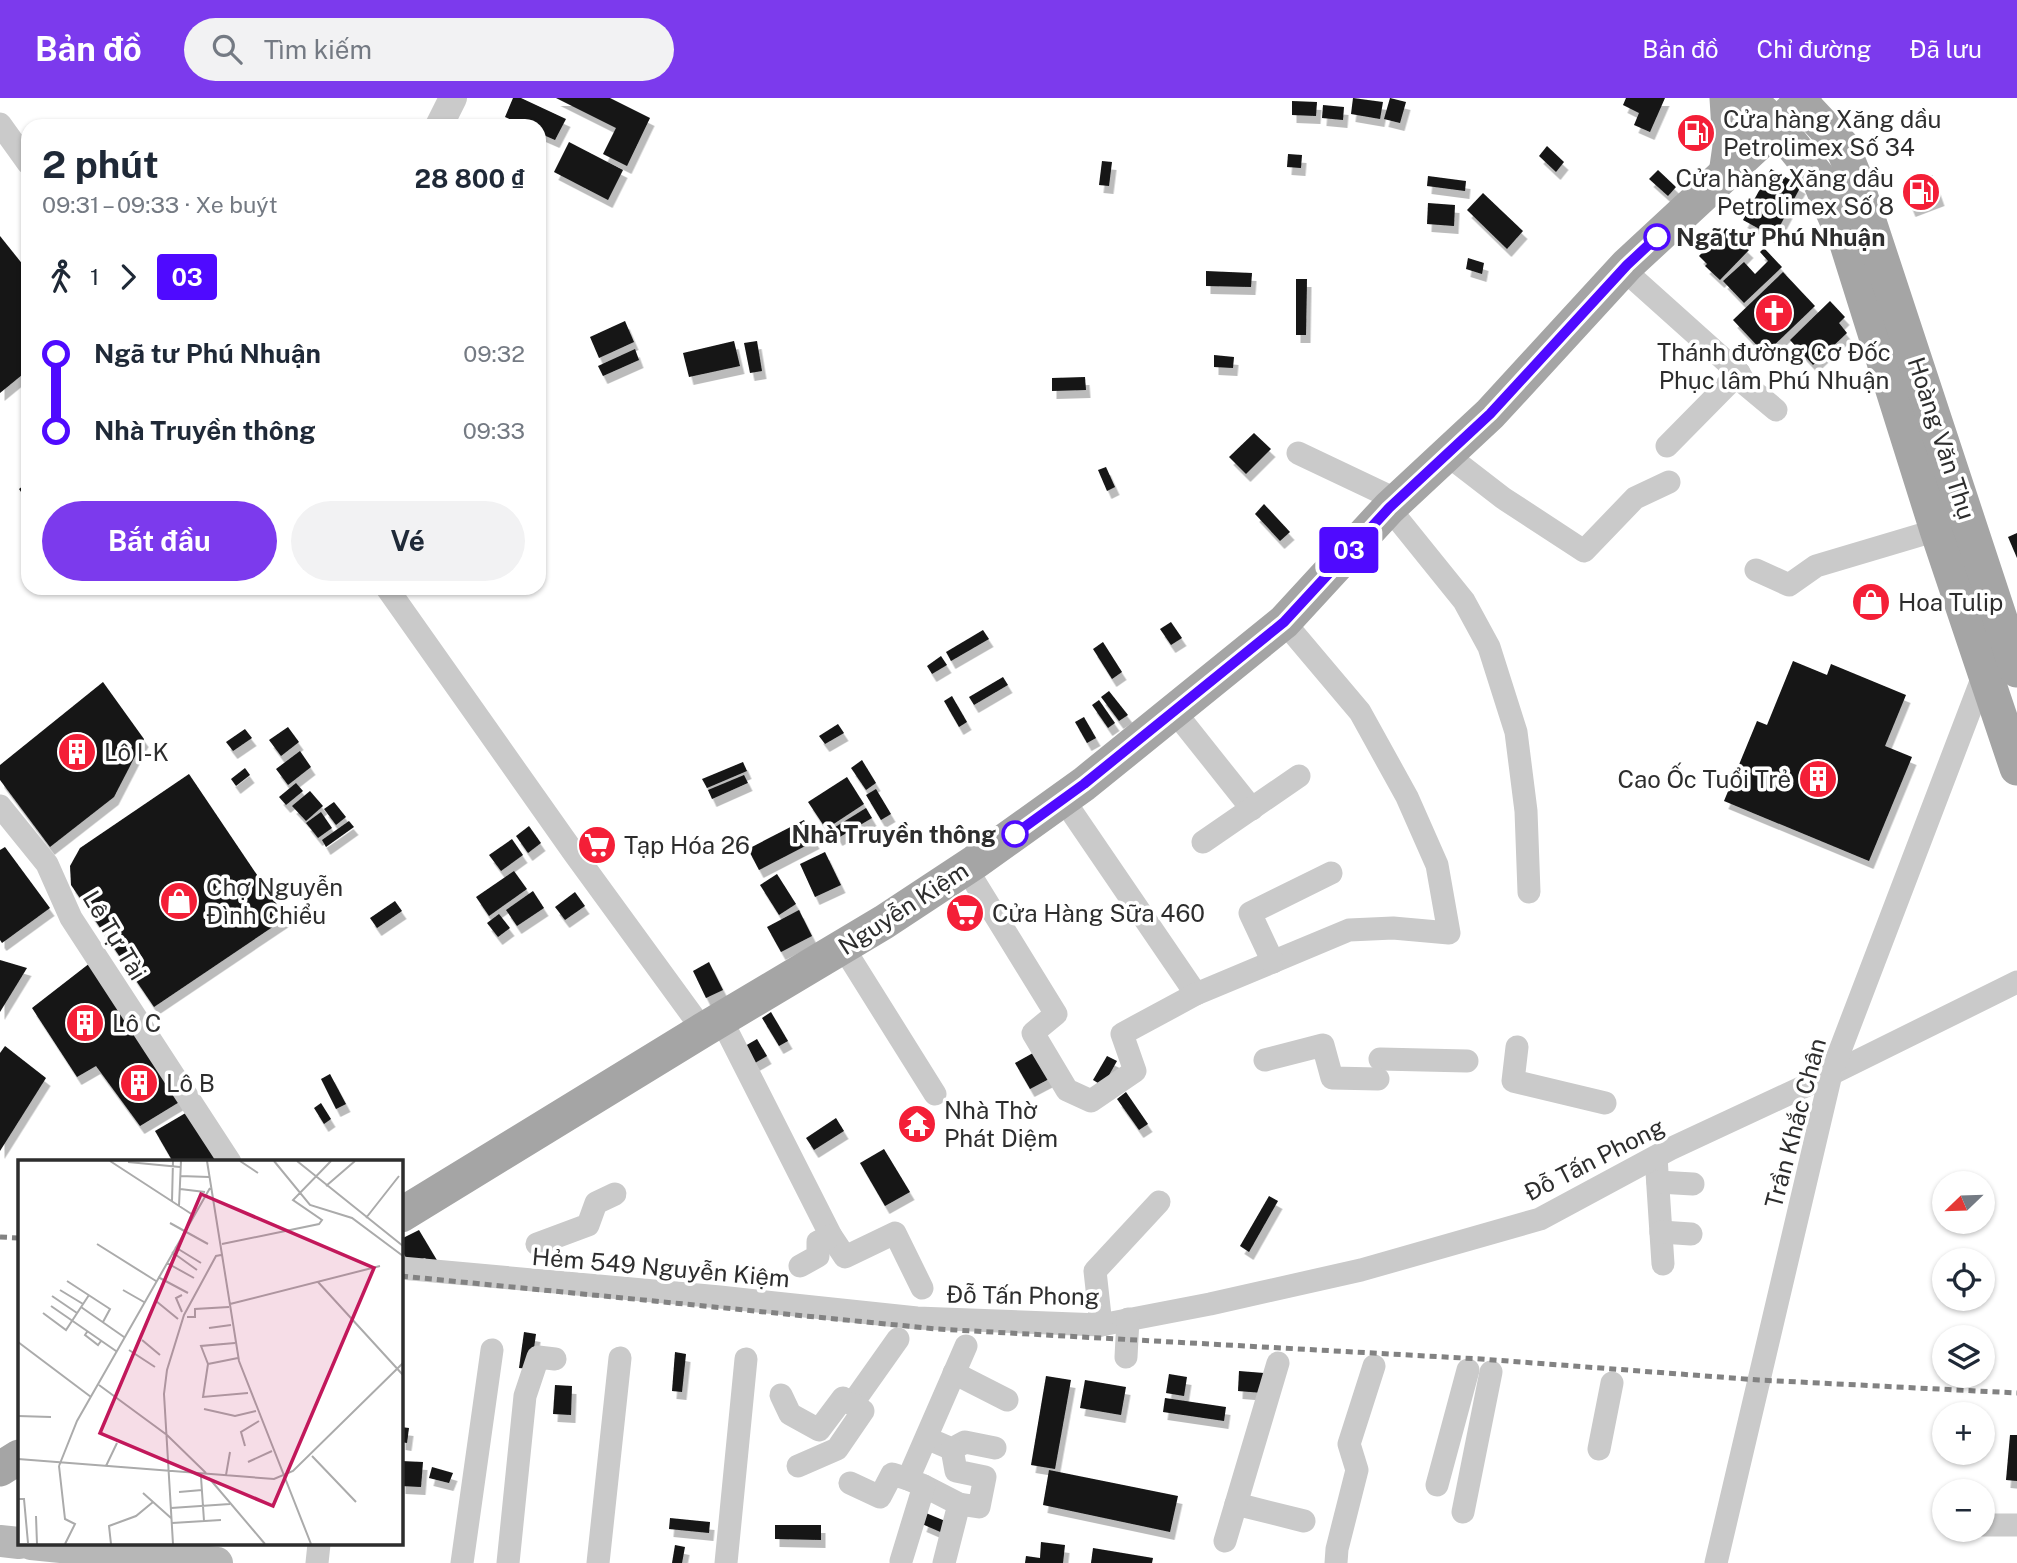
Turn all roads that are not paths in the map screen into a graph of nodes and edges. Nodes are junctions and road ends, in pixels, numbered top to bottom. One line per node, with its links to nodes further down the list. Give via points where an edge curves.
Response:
1 (453, 98): 5 (street)
2 (1727, 98): 8 (main road, via 1730,146)
3 (1748, 98): 4 (main road)
4 (1794, 106): 8 (main road, Nguyễn Kiệm); 17 (main road, Hoàng Văn Thụ, via 1847,244); 21 (main road, Hoàng Văn Thụ, via 1842,146 1853,173)
5 (442, 119)
6 (0, 124): 7 (street)
7 (21, 153)
8 (1726, 174): 9 (main road, Nguyễn Kiệm)
9 (1623, 269): 10 (street); 14 (main road, Nguyễn Kiệm, via 1490,414)
10 (1739, 373): 11 (street, via 1746,385); 12 (street)
11 (1776, 410)
12 (1667, 446)
13 (1298, 453): 16 (street)
14 (1446, 454): 15 (street, via 1584,551 1635,498); 16 (main road, Nguyễn Kiệm)
15 (1669, 482)
16 (1393, 504): 20 (main road, Nguyễn Kiệm); 31 (street, via 1464,601 1489,647 1516,732 1526,811)
17 (1937, 530): 18 (street, via 1816,566 1789,585); 21 (main road, Hoàng Văn Thụ)
18 (1756, 570)
19 (392, 595): 36 (street)
20 (1284, 622): 22 (main road, Nguyễn Kiệm); 33 (street, via 1360,712 1407,797 1437,865 1449,933 1349,930)
21 (2007, 651): 23 (main road, Hoàng Văn Thụ); 40 (street, Trần Khắc Chân)
22 (1174, 711): 25 (main road, Nguyễn Kiệm); 27 (street)
23 (2017, 768)
24 (1299, 776): 27 (street)
25 (1063, 799): 29 (main road, Nguyễn Kiệm); 35 (street)
26 (0, 806): 44 (street, Lê Tự Tài, via 47,864 71,918)
27 (1252, 809): 28 (street)
28 (1203, 842)
29 (966, 868): 32 (main road, Nguyễn Kiệm); 35 (street, via 1056,1014 1033,1033 1068,1090 1091,1101 1135,1071 1122,1034)
30 (1331, 873): 33 (street, via 1250,913)
31 (1529, 892)
32 (843, 947): 36 (main road, Nguyễn Kiệm); 41 (street)
33 (1273, 962): 35 (street)
34 (2017, 982): 40 (street, Đỗ Tấn Phong)
35 (1196, 994)
36 (712, 1025): 49 (main road, Nguyễn Kiệm); 52 (street)
37 (1517, 1047): 42 (street, via 1513,1082)
38 (1265, 1060): 39 (street, via 1323,1045 1332,1078)
39 (1467, 1061)
40 (1831, 1074): 43 (street, Đỗ Tấn Phong); 106 (street, Trần Khắc Chân)
41 (935, 1094)
42 (1605, 1103)
43 (1656, 1157): 45 (street); 59 (street, Đỗ Tấn Phong, via 1540,1219 1361,1270)
44 (229, 1160)
45 (1658, 1182): 46 (street); 50 (street)
46 (1693, 1184)
47 (615, 1194): 53 (street, via 596,1203 588,1225)
48 (1159, 1202): 60 (street, via 1095,1271)
49 (402, 1215)
50 (1661, 1232): 51 (street); 54 (street)
51 (1691, 1234)
52 (831, 1236): 55 (street, via 818,1242 818,1256); 57 (street, via 845,1257 895,1233)
53 (537, 1244)
54 (1663, 1264)
55 (800, 1266)
56 (402, 1268): 58 (street, Hẻm 549 Nguyễn Kiệm)
57 (922, 1288)
58 (917, 1318): 60 (street, Đỗ Tấn Phong)
59 (1128, 1319): 60 (street, Đỗ Tấn Phong); 64 (street, Đỗ Tấn Phong)
60 (1101, 1325)
61 (898, 1339): 76 (street)
62 (966, 1346): 72 (street)
63 (492, 1350): 100 (street)
64 (1126, 1357)
65 (620, 1358): 102 (street)
66 (555, 1359): 101 (street, via 538,1357 524,1396)
67 (746, 1359): 103 (street)
68 (1278, 1363): 88 (street)
69 (1374, 1366): 105 (street, via 1349,1444 1357,1469)
70 (1468, 1370): 86 (street)
71 (1491, 1372): 89 (street)
72 (954, 1373): 75 (street); 77 (street)
73 (1612, 1382): 80 (street)
74 (781, 1395): 76 (street, via 790,1414 819,1430 843,1398)
75 (1007, 1400)
76 (852, 1404): 82 (street, via 863,1411 837,1449)
77 (926, 1438): 79 (street); 84 (street)
78 (995, 1448): 79 (street, via 965,1442)
79 (952, 1449): 87 (street, via 956,1471 985,1477 979,1507)
80 (1599, 1449)
81 (18, 1458): 83 (main road)
82 (798, 1466)
83 (0, 1469)
84 (916, 1482): 85 (street, via 892,1474 880,1497); 87 (street); 98 (street)
85 (850, 1483)
86 (1437, 1485)
87 (959, 1504): 104 (street)
88 (1236, 1504): 90 (street); 94 (street)
89 (1462, 1512)
90 (1304, 1521)
91 (1995, 1525): 92 (street)
92 (2017, 1525)
93 (0, 1541): 95 (main road)
94 (1225, 1541)
95 (18, 1543)
96 (57, 1546): 97 (main road)
97 (172, 1555): 99 (main road)
98 (901, 1561)
99 (217, 1563)
100 (461, 1563)
101 (508, 1563)
102 (598, 1563)
103 (726, 1563)
104 (943, 1563)
105 (1336, 1563)
106 (1716, 1563)

